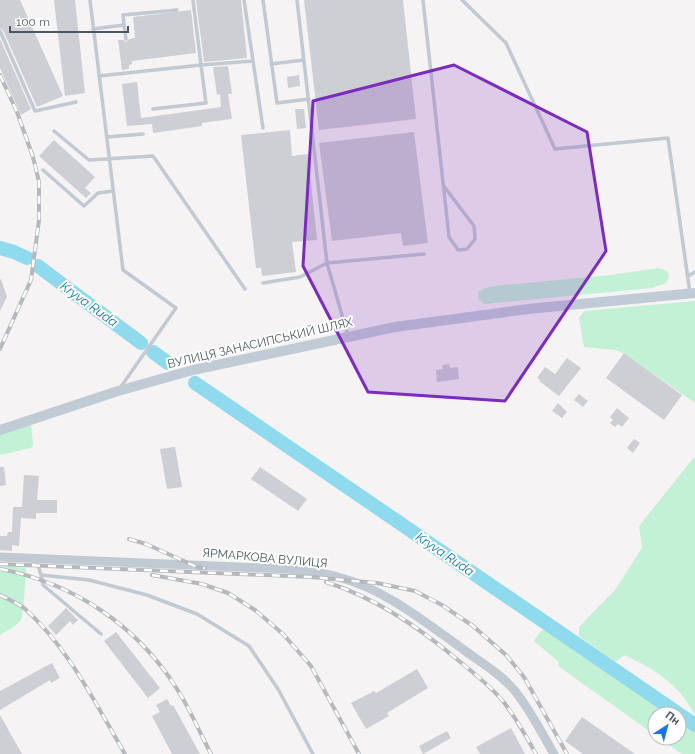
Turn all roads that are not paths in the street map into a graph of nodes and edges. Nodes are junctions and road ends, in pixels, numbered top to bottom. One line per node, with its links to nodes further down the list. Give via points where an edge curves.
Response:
1 (90, 0): 10 (lane)
2 (193, 0): 16 (lane)
3 (244, 0): 14 (lane)
4 (263, 0): 15 (lane)
5 (297, 0): 13 (lane)
6 (423, 0): 27 (lane)
7 (462, 0): 32 (lane, via 506,44 556,149 668,138)
8 (177, 10): 9 (lane, via 123,15)
9 (124, 25): 10 (lane); 12 (lane)
10 (93, 29): 17 (lane)
11 (0, 31): 19 (lane, via 35,111)
12 (126, 39)
13 (304, 60): 15 (lane); 18 (lane)
14 (253, 61): 16 (lane); 21 (lane)
15 (271, 64): 18 (lane, via 276,103)
16 (201, 65): 17 (lane); 20 (lane, via 206,103)
17 (99, 76): 24 (lane)
18 (309, 99): 30 (lane)
19 (76, 102)
20 (153, 109)
21 (264, 128)
22 (54, 131): 25 (lane, via 89,160)
23 (143, 134): 24 (lane)
24 (107, 137): 25 (lane)
25 (109, 159): 28 (lane); 34 (lane, via 153,156)
26 (43, 170): 28 (lane, via 84,206 98,193)
27 (443, 185): 27 (lane, via 449,238 458,250 467,249 475,240 474,226)
28 (113, 191): 37 (lane, via 123,270 176,308)
29 (424, 254): 30 (lane)
30 (327, 263): 33 (lane, via 300,277); 36 (lane)
31 (695, 272): 32 (lane)
32 (688, 276): 35 (lane)
33 (263, 283)
34 (245, 289)
35 (692, 294): 36 (main road, ВУЛИЦЯ ЗАНАСИПСЬКИЙ ШЛЯХ, via 598,301 460,317)
36 (348, 337): 37 (main road, ВУЛИЦЯ ЗАНАСИПСЬКИЙ ШЛЯХ, via 232,360)
37 (118, 391): 38 (main road, ВУЛИЦЯ ЗАНАСИПСЬКИЙ ШЛЯХ)
38 (2, 427)
39 (0, 557): 40 (street, ЯРМАРКОВА ВУЛИЦЯ)
40 (36, 558): 41 (lane); 44 (street, ЯРМАРКОВА ВУЛИЦЯ, via 287,569 321,572 358,583 403,608 496,674 526,704)
41 (41, 575): 42 (lane, via 43,585); 43 (lane, via 88,580 147,595 197,614 249,646 278,688)
42 (101, 634)
43 (313, 754)
44 (554, 754)

